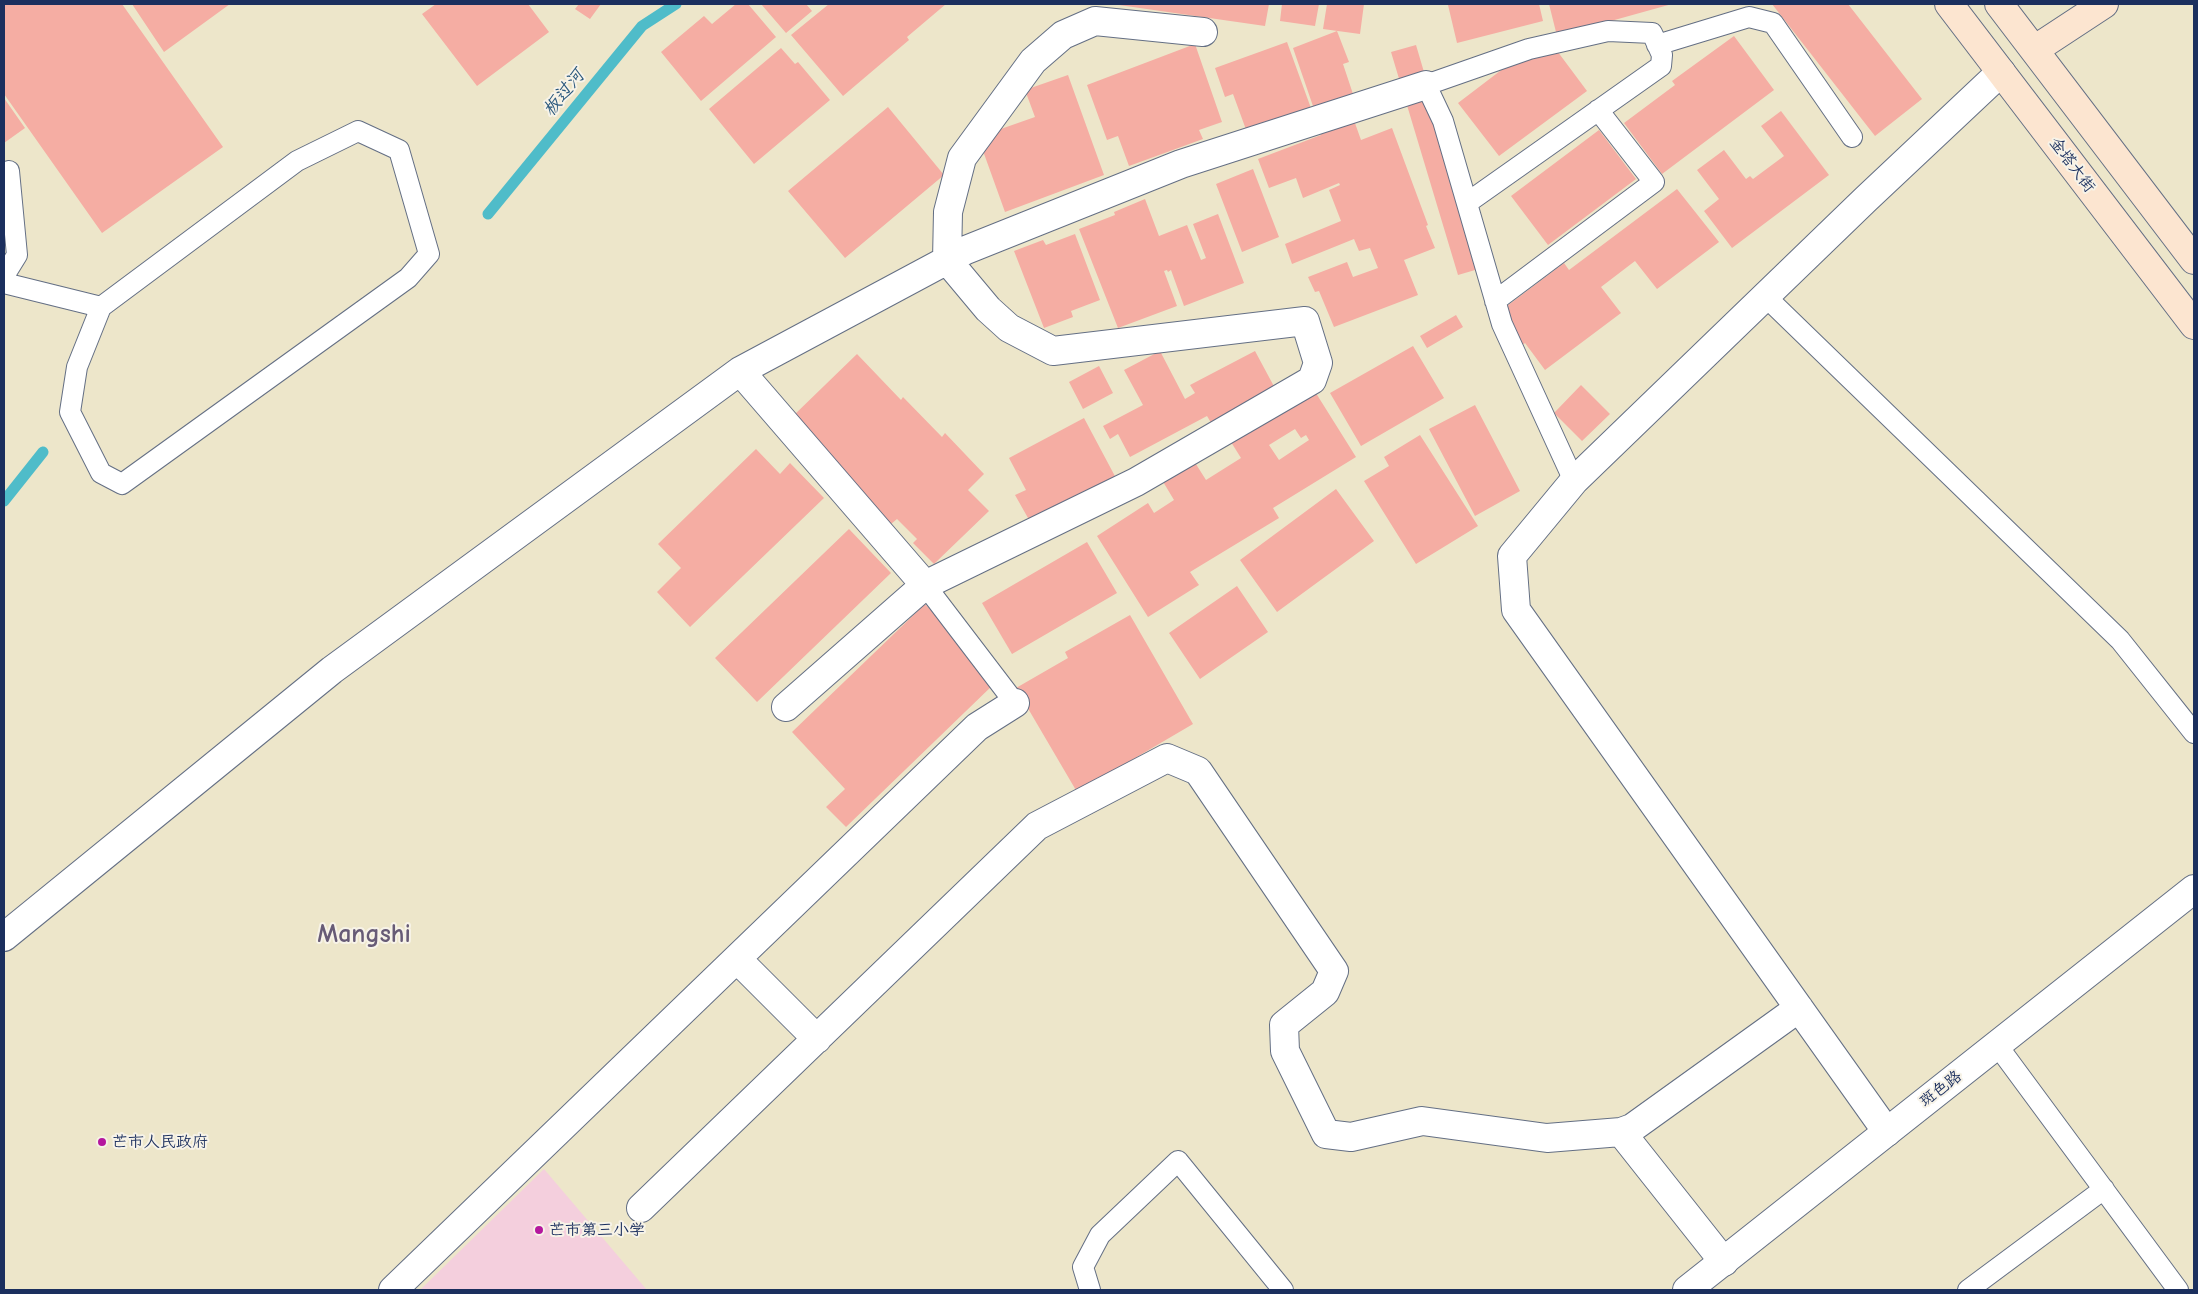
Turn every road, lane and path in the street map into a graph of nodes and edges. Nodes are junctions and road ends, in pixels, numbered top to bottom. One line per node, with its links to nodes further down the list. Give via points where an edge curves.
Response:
1 (1949, 4): 7 (main road, 金塔大街)
2 (1998, 4): 6 (main road)
3 (2104, 4): 6 (main road)
4 (1203, 32): 13 (street, via 1095,21 1063,35 1033,61 962,158 948,212)
5 (1657, 45): 8 (lane, via 1652,32 1608,32 1529,49); 9 (lane, via 1662,55 1661,66); 10 (lane, via 1749,16 1772,23)
6 (2034, 50): 14 (main road)
7 (2001, 72): 17 (street); 20 (main road, 金塔大街)
8 (1426, 85): 12 (lane, via 1443,121); 13 (street, via 1181,164)
9 (1598, 110): 12 (lane); 18 (lane, via 1654,182)
10 (1852, 137)
11 (9, 171): 15 (lane, via 17,255)
12 (1467, 203): 18 (lane)
13 (947, 260): 21 (street); 23 (street, via 988,309 1009,328 1054,351 1305,321 1318,363 1312,380 1136,482)
14 (2194, 260)
15 (4, 276)
16 (4, 283): 19 (lane)
17 (1765, 296): 22 (street); 26 (lane, via 2120,640)
18 (1495, 300): 22 (lane, via 1502,324)
19 (100, 307): 19 (lane, via 77,367 70,412 101,473 122,484 408,278 429,254 398,150 358,131 296,161)
20 (2194, 325)
21 (740, 371): 23 (street); 28 (street, via 332,670)
22 (1574, 481): 30 (street, via 1512,556 1516,610)
23 (925, 585): 24 (lane); 25 (street)
24 (1015, 703): 29 (street, via 977,728)
25 (786, 707)
26 (2194, 733)
27 (2194, 889): 32 (street, 斑色路)
28 (4, 938)
29 (737, 960): 31 (street); 38 (street)
30 (1799, 1008): 33 (street, via 1632,1128); 34 (street)
31 (816, 1039): 33 (street, via 1037,826 1167,758 1198,771 1334,971 1325,992 1284,1024 1285,1051 1326,1134 1351,1137 1422,1122 1547,1138); 36 (street)
32 (1997, 1045): 34 (street, 斑色路); 35 (lane)
33 (1621, 1132): 37 (street)
34 (1887, 1132): 37 (street, 斑色路)
35 (2104, 1189): 42 (lane); 43 (lane)
36 (641, 1208)
37 (1724, 1262): 41 (street, 斑色路)
38 (393, 1290)
39 (1090, 1290): 40 (lane, via 1082,1267 1100,1235 1178,1162)
40 (1283, 1290)
41 (1687, 1290)
42 (1968, 1290)
43 (2178, 1290)

